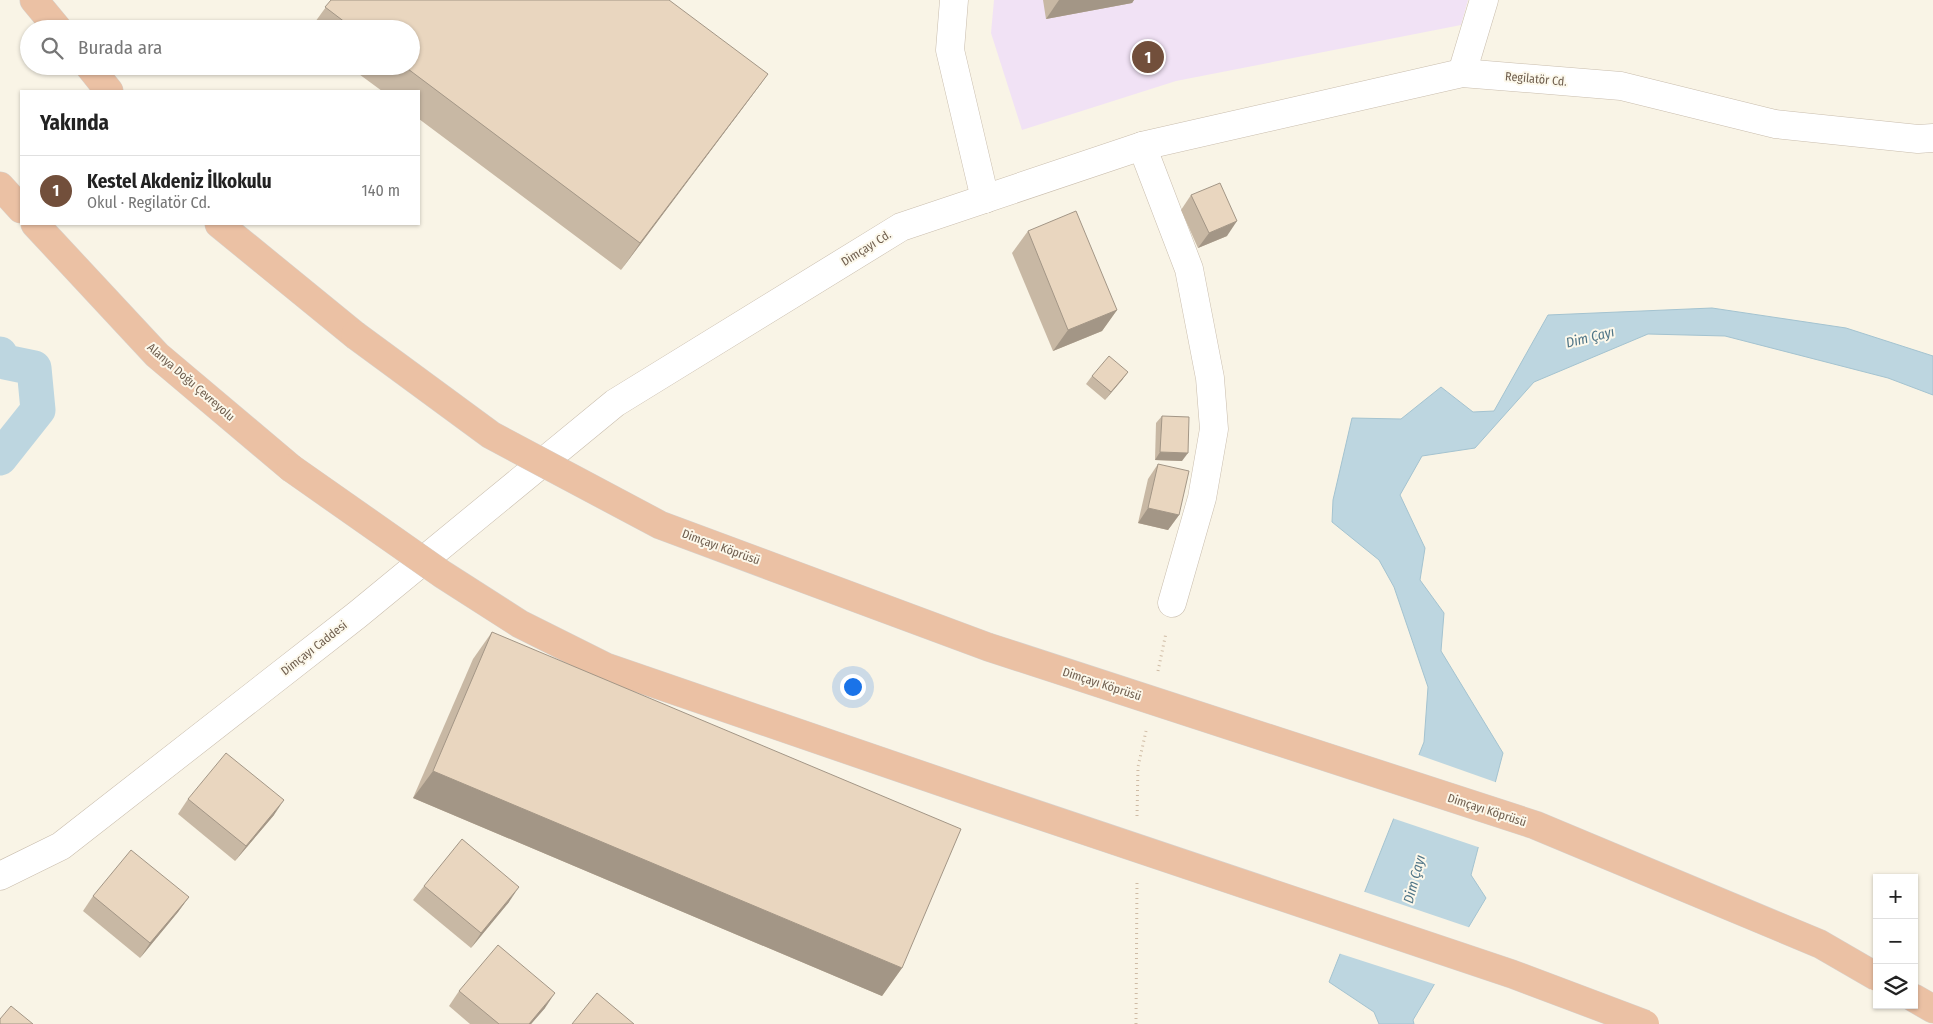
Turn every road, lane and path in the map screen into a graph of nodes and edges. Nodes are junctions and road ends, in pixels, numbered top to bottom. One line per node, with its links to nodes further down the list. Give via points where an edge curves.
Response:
1 (34, 0): 4 (highway)
2 (954, 0): 11 (street, via 950,50)
3 (1484, 0): 5 (street)
4 (51, 20)
5 (1462, 73): 8 (street, Regilatör Cd., via 1621,86 1775,124); 9 (street, Regilatör Cd.)
6 (96, 75): 7 (highway)
7 (108, 90)
8 (1933, 138)
9 (1142, 146): 11 (street, Dimçayı Cd.); 16 (street, via 1188,269 1210,378 1214,429 1202,498)
10 (0, 186): 12 (highway)
11 (985, 198): 15 (street, Dimçayı Cd., via 901,227)
12 (20, 207)
13 (36, 225): 26 (highway, Alanya Doğu Çevreyolu, bridge, via 157,355 292,468 442,574 512,619 606,667 1512,974)
14 (220, 225): 22 (highway, Dimçayı Köprüsü, bridge, via 355,335 491,436 660,525 988,647 1535,825 1820,944)
15 (615, 403): 21 (street, Dimçayı Caddesi, via 357,615 69,840)
16 (1172, 603): 17 (path)
17 (1156, 680)
18 (1146, 728): 19 (path, via 1138,767)
19 (1137, 825)
20 (1137, 874): 25 (path)
21 (0, 876)
22 (1873, 974)
23 (1918, 1000): 24 (highway)
24 (1933, 1009)
25 (1136, 1024)
26 (1645, 1024)

